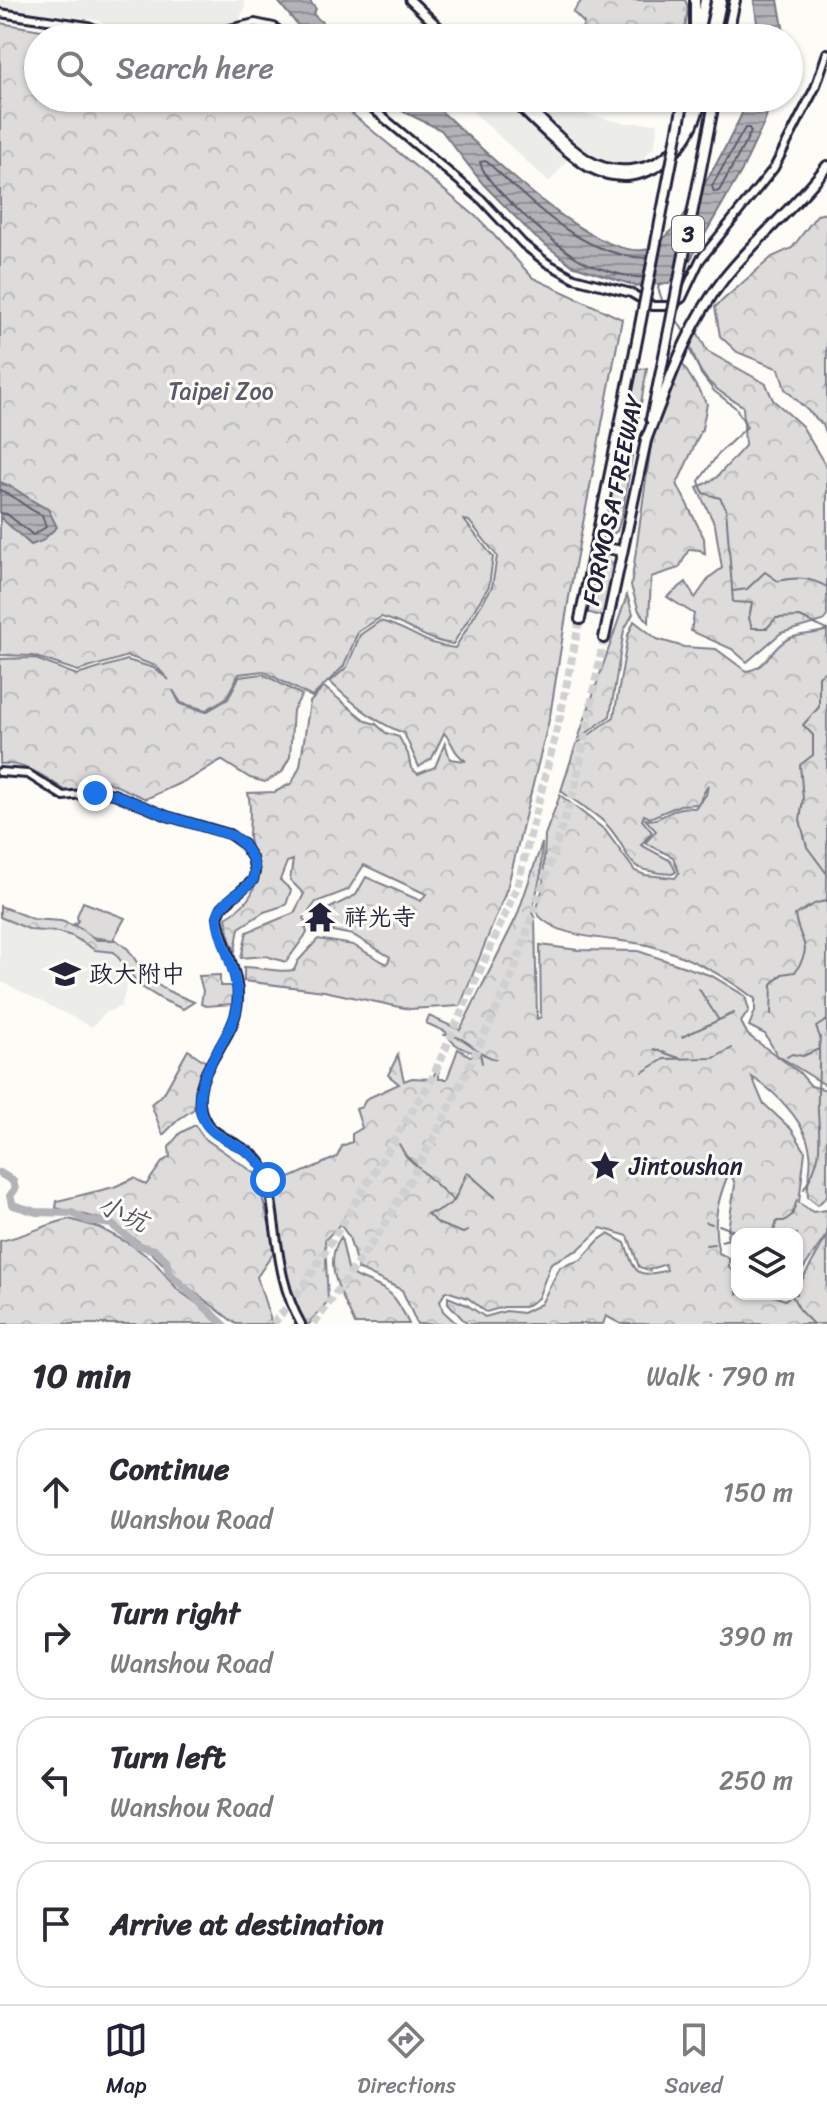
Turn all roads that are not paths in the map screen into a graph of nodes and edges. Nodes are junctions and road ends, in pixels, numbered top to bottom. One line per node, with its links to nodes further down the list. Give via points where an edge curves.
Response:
1 (410, 0): 9 (main road)
2 (695, 0): 10 (highway)
3 (705, 0): 11 (highway)
4 (716, 0): 12 (main road)
5 (722, 0): 13 (main road)
6 (735, 0): 14 (highway)
7 (0, 13): 8 (street)
8 (74, 24)
9 (435, 24)
10 (696, 24)
11 (699, 24)
12 (711, 24)
13 (717, 24)
14 (730, 24)
15 (827, 53): 16 (street, bridge)
16 (803, 111)
17 (377, 112): 24 (street, bridge, via 482,200 547,263 574,278 658,306 679,302 700,260 774,168)
18 (527, 112): 22 (main road, via 582,163 618,175 651,170 672,157)
19 (534, 112): 21 (main road, via 580,155 599,166 623,170 651,165 673,150)
20 (681, 112): 27 (highway, FORMOSA FREEWAY / 3, bridge)
21 (691, 112)
22 (697, 112)
23 (712, 112): 26 (highway, FORMOSA FREEWAY / 3, bridge)
24 (803, 112)
25 (827, 166): 26 (highway, via 711,297 685,342)
26 (646, 440): 28 (highway, FORMOSA FREEWAY / 3)
27 (596, 546): 28 (highway); 29 (highway, FORMOSA FREEWAY / 3)
28 (622, 551): 30 (highway, FORMOSA FREEWAY / 3)
29 (580, 619)
30 (604, 638)
31 (0, 772): 32 (street, via 28,774 63,796 114,794 229,834 252,858 253,880 218,914 234,972 237,1012 205,1075 200,1106 210,1130 247,1150 265,1169 281,1270)
32 (301, 1324)

